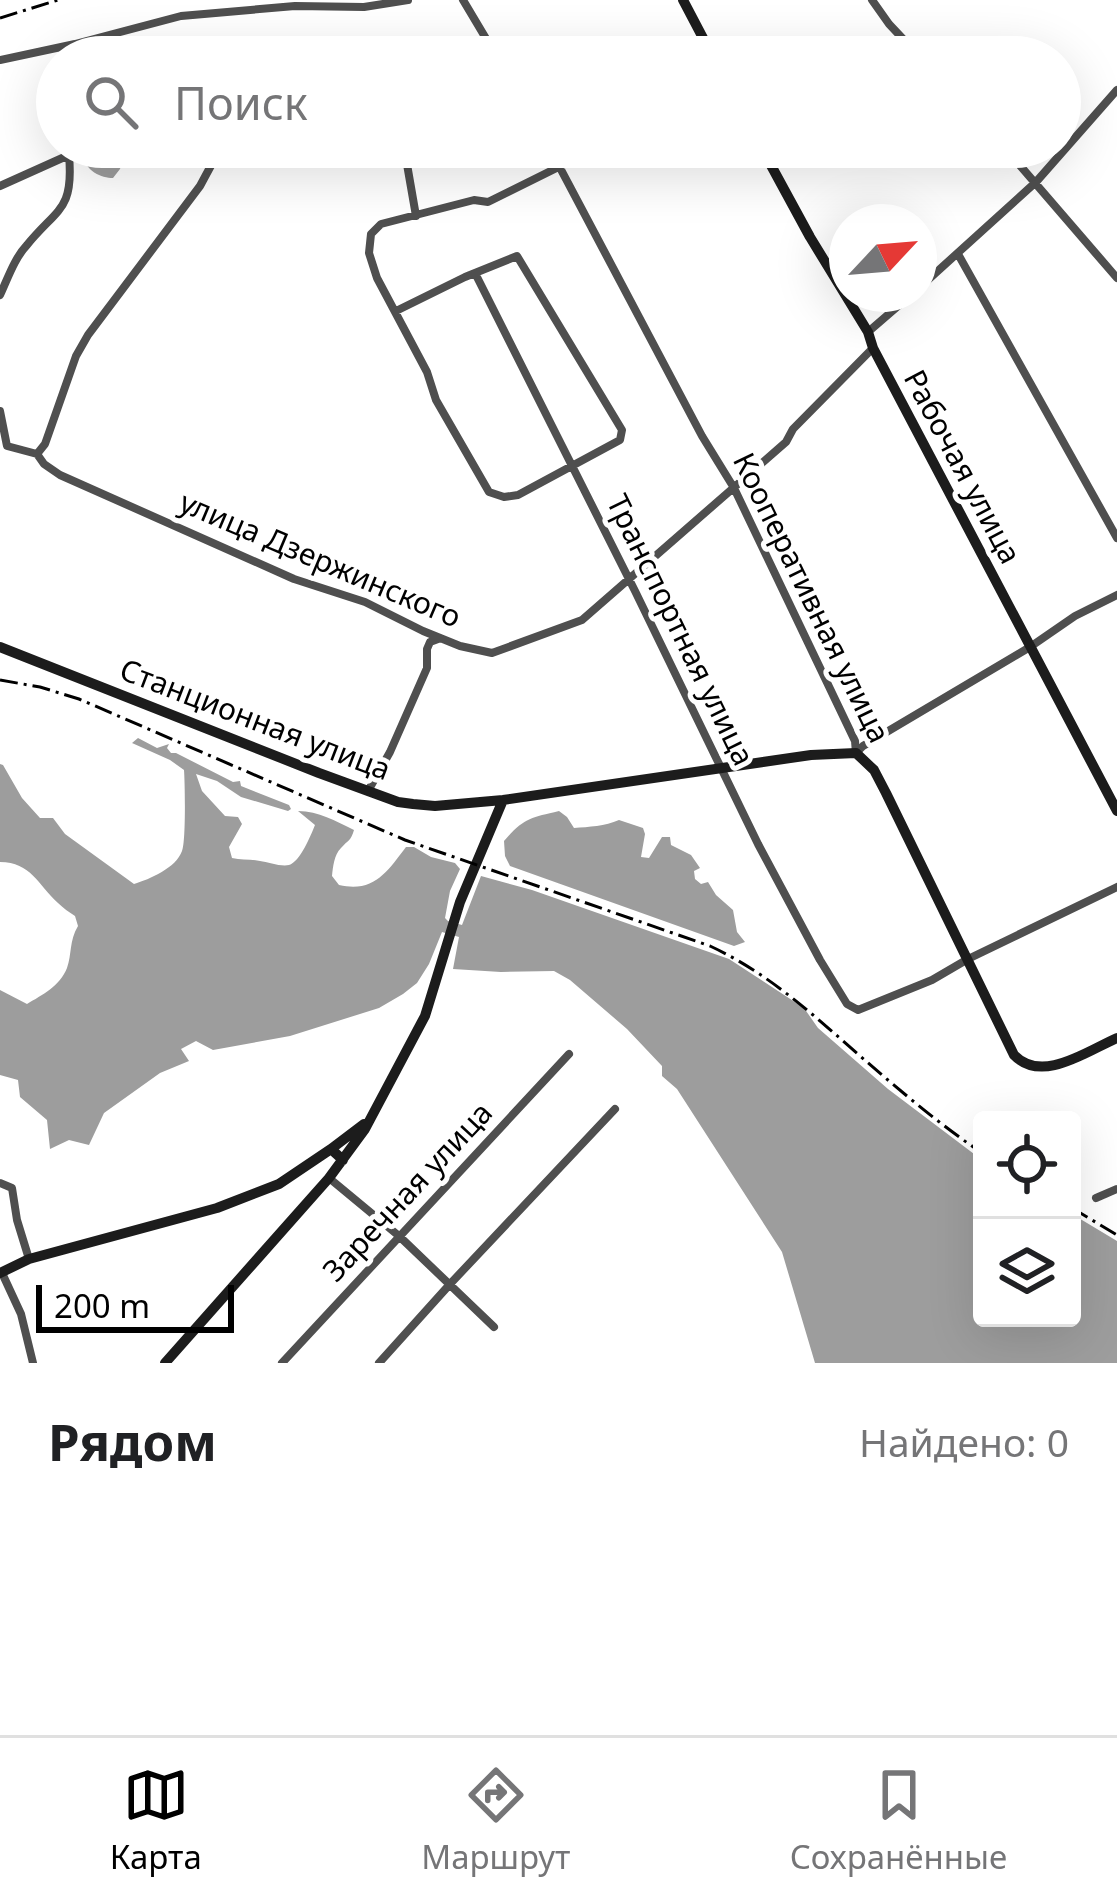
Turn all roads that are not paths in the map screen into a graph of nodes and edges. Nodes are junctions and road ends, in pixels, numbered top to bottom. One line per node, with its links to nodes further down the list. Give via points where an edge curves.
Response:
1 (408, 0): 5 (street, via 194,14)
2 (463, 0): 6 (street)
3 (683, 0): 7 (street)
4 (872, 0): 8 (street)
5 (107, 36)
6 (484, 36)
7 (702, 36)
8 (900, 36)
9 (36, 52): 10 (street)
10 (0, 60)
11 (1117, 90): 12 (street)
12 (1081, 131)
13 (40, 168): 22 (street)
14 (70, 168): 28 (street, via 62,208 28,243)
15 (209, 168): 35 (street, via 88,335)
16 (408, 168): 23 (street)
17 (561, 168): 23 (street, via 488,202); 37 (street, Кооперативная улица)
18 (772, 168): 31 (street, Рабочая улица)
19 (1023, 168): 21 (street)
20 (1048, 168): 21 (street)
21 (1036, 182): 24 (street); 27 (street)
22 (0, 186)
23 (416, 217): 29 (street, via 371,234 377,278)
24 (958, 254): 25 (street); 38 (street)
25 (937, 272)
26 (476, 274): 29 (street); 36 (street, Транспортная улица); 36 (street, via 517,256 622,430)
27 (1117, 278)
28 (0, 295)
29 (396, 311): 36 (street, via 489,492 518,495)
30 (891, 312): 31 (street)
31 (868, 332): 32 (street, Рабочая улица)
32 (873, 348): 37 (street); 44 (street, Рабочая улица)
33 (0, 411): 34 (street)
34 (3, 443): 35 (street)
35 (37, 454): 41 (street, улица Дзержинского, via 60,475)
36 (572, 466): 39 (street, Транспортная улица)
37 (734, 488): 39 (street); 46 (street, Кооперативная улица)
38 (1117, 538)
39 (630, 580): 42 (street, улица Дзержинского, via 582,620 492,652); 47 (street, Транспортная улица)
40 (1117, 595): 44 (street)
41 (414, 627): 42 (street, улица Дзержинского); 45 (street)
42 (440, 638): 45 (street)
43 (0, 646): 48 (street, Станционная улица)
44 (1030, 647): 46 (street); 50 (street, Рабочая улица)
45 (427, 649): 48 (street, via 428,668)
46 (856, 753): 47 (street, Станционная улица); 52 (street, Кооперативная улица, via 874,770)
47 (722, 768): 49 (street, Станционная улица); 52 (street, Транспортная улица, via 848,1004 858,1010 887,1000)
48 (368, 791): 49 (street, Станционная улица, via 423,806)
49 (503, 800): 56 (street, via 419,1030)
50 (1117, 812)
51 (1117, 887): 52 (street)
52 (968, 959): 53 (street, Кооперативная улица, via 1014,1055 1030,1066 1047,1068)
53 (1117, 1038)
54 (569, 1054): 63 (street, Заречная улица)
55 (615, 1109): 66 (street)
56 (371, 1118): 57 (street); 58 (street)
57 (331, 1149): 58 (street); 64 (street, via 279,1184 217,1208)
58 (343, 1160): 59 (street)
59 (328, 1178): 63 (street); 69 (street)
60 (0, 1183): 64 (street, via 12,1188)
61 (1117, 1189): 62 (street)
62 (1096, 1198)
63 (399, 1236): 66 (street); 70 (street, Заречная улица)
64 (29, 1259): 65 (street)
65 (1, 1273): 68 (street)
66 (451, 1283): 67 (street); 71 (street)
67 (494, 1328)
68 (33, 1363)
69 (165, 1363)
70 (282, 1363)
71 (380, 1363)

